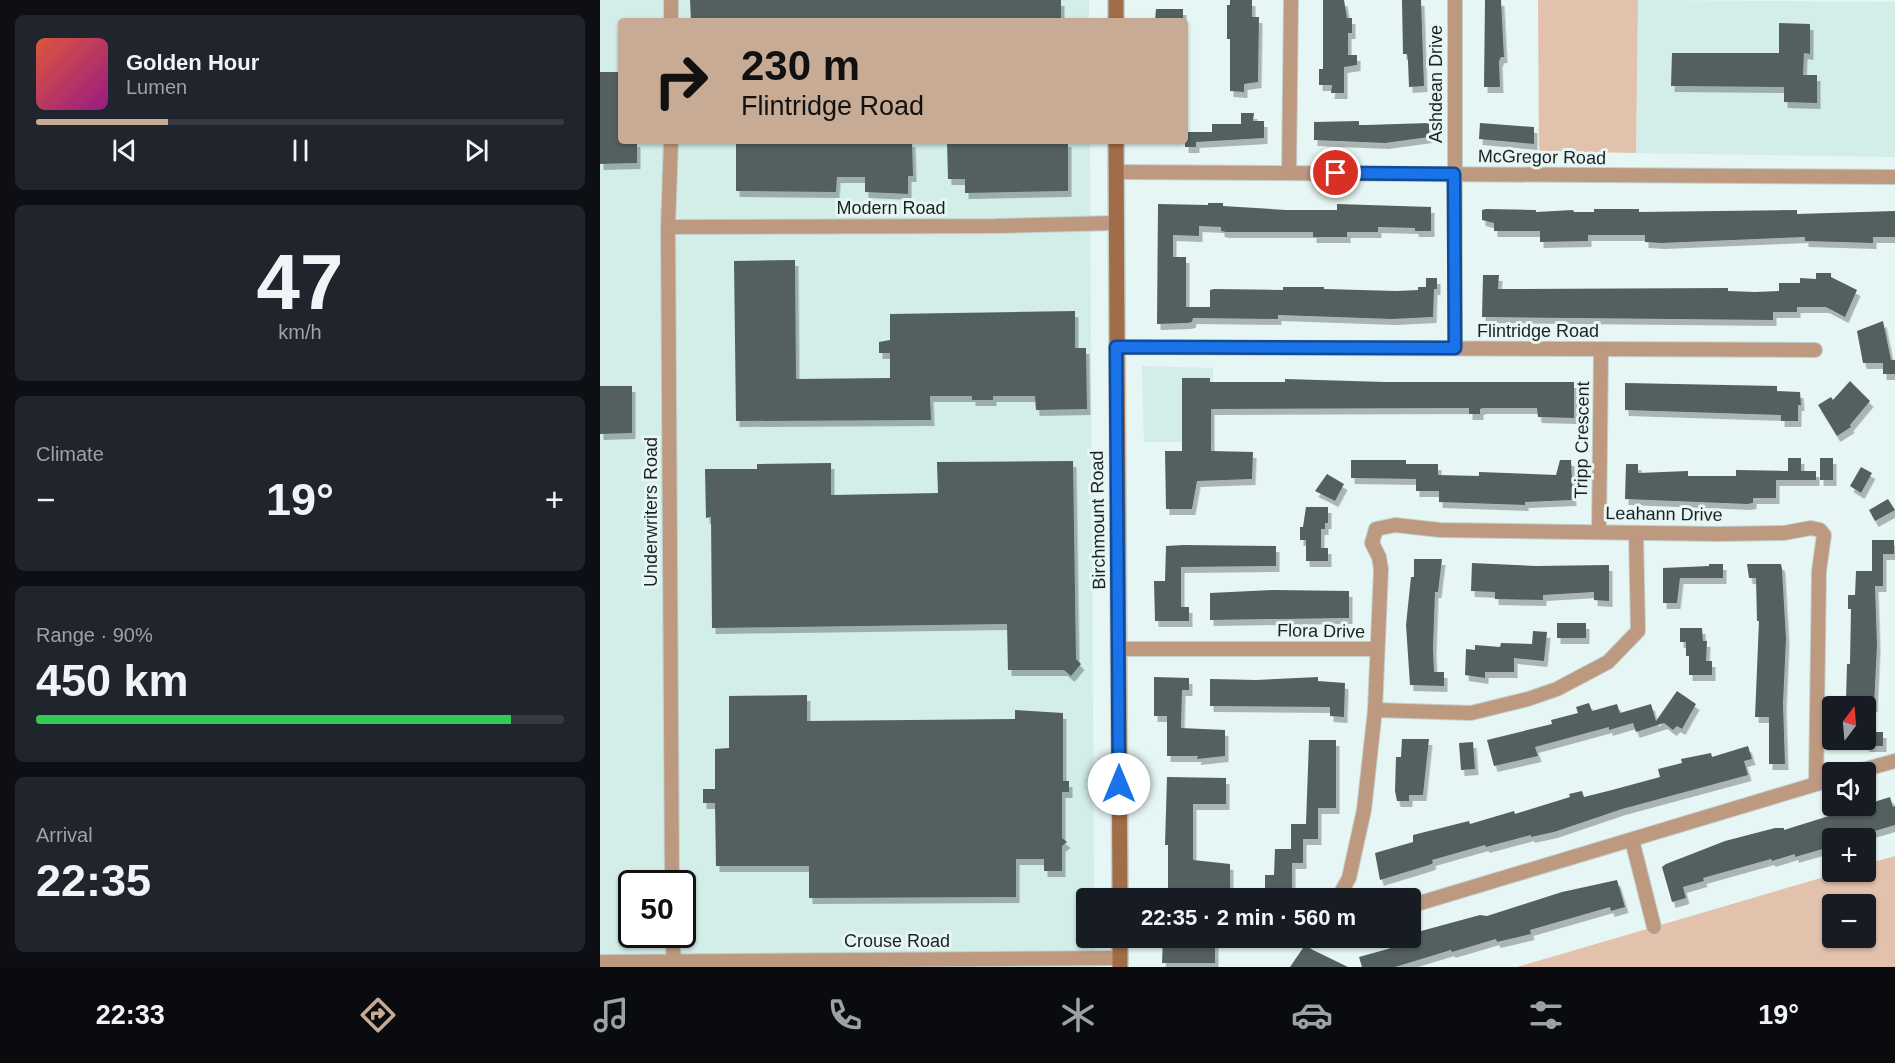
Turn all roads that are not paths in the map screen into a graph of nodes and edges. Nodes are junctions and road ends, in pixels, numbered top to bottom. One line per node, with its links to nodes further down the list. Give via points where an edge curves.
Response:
1 (671, 0): 5 (street)
2 (1116, 0): 6 (main road)
3 (1291, 0): 10 (street)
4 (1455, 0): 11 (street, Ashdean Drive)
5 (671, 18)
6 (1116, 18)
7 (671, 144): 14 (street, Underwriters Road)
8 (1116, 144): 9 (main road, Birchmount Road)
9 (1116, 172): 10 (street, McGregor Road); 13 (main road, Birchmount Road)
10 (1289, 172): 11 (street, McGregor Road)
11 (1454, 174): 12 (street, McGregor Road); 16 (street, Ashdean Drive)
12 (1895, 177)
13 (1115, 223): 14 (street, Modern Road); 15 (main road, Birchmount Road)
14 (668, 227): 29 (street, Underwriters Road)
15 (1116, 347): 16 (street, Flintridge Road); 21 (main road, Birchmount Road)
16 (1455, 348): 17 (street, Flintridge Road)
17 (1601, 350): 18 (street, Flintridge Road); 19 (street, Tripp Crescent)
18 (1815, 350)
19 (1599, 531): 20 (street, Leahann Drive); 22 (street, Leahann Drive, via 1440,530 1395,525 1376,529 1372,543 1381,569)
20 (1636, 533): 23 (street, via 1638,631 1608,662 1557,689 1471,713); 27 (street, Leahann Drive, via 1820,530 1824,536 1819,571)
21 (1118, 649): 22 (street, Flora Drive); 30 (main road, Birchmount Road)
22 (1376, 649): 23 (street, Flora Drive)
23 (1375, 710): 31 (street, Flora Drive, via 1364,810)
24 (1895, 760): 25 (street)
25 (1876, 766)
26 (1822, 782): 27 (street)
27 (1816, 784): 28 (street)
28 (1632, 840): 32 (street); 33 (street)
29 (672, 870)
30 (1120, 888)
31 (1344, 888)
32 (1421, 903)
33 (1654, 927)
34 (673, 948): 35 (street)
35 (674, 960): 36 (street); 37 (street, Crouse Road)
36 (600, 962)
37 (1120, 962)

